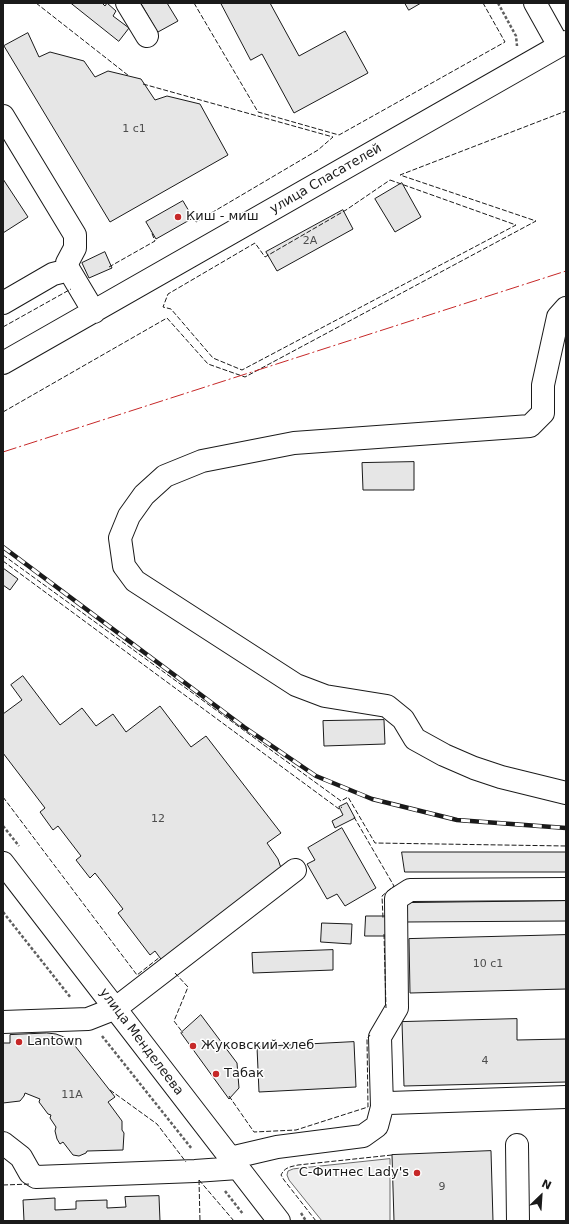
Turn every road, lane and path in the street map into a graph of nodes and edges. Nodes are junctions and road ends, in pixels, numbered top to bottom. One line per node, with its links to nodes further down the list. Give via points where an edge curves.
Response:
1 (127, 3): 3 (street)
2 (535, 3): 4 (street)
3 (147, 36)
4 (563, 44): 9 (street, улица Спасателей)
5 (3, 116): 6 (street, via 75,235 75,248 67,263)
6 (69, 270): 7 (street, via 53,274); 9 (street)
7 (3, 303)
8 (566, 308): 11 (street, via 558,317 543,385 543,414 530,426 294,443 202,461 165,476 144,495 129,516 120,538 124,566 135,581 296,685 324,696 387,706 403,719 416,739 444,754 501,778)
9 (94, 312): 10 (street, улица Спасателей)
10 (3, 363)
11 (566, 793)
12 (3, 863): 16 (street, улица Менделеева)
13 (295, 870): 16 (street)
14 (566, 889): 20 (street, via 410,890 396,899 397,1008 380,1037)
15 (3, 912): 17 (path)
16 (116, 1008): 17 (street); 23 (street, улица Менделеева)
17 (88, 1019): 18 (street); 24 (path)
18 (3, 1022)
19 (566, 1097): 20 (street, via 389,1102)
20 (382, 1107): 23 (street, via 377,1126 363,1136 277,1147)
21 (3, 1143): 24 (street, via 21,1157 30,1173 36,1177)
22 (517, 1145): 27 (street)
23 (234, 1163): 24 (street); 26 (street, улица Менделеева)
24 (209, 1170): 25 (path)
25 (244, 1215)
26 (279, 1221)
27 (518, 1221)

